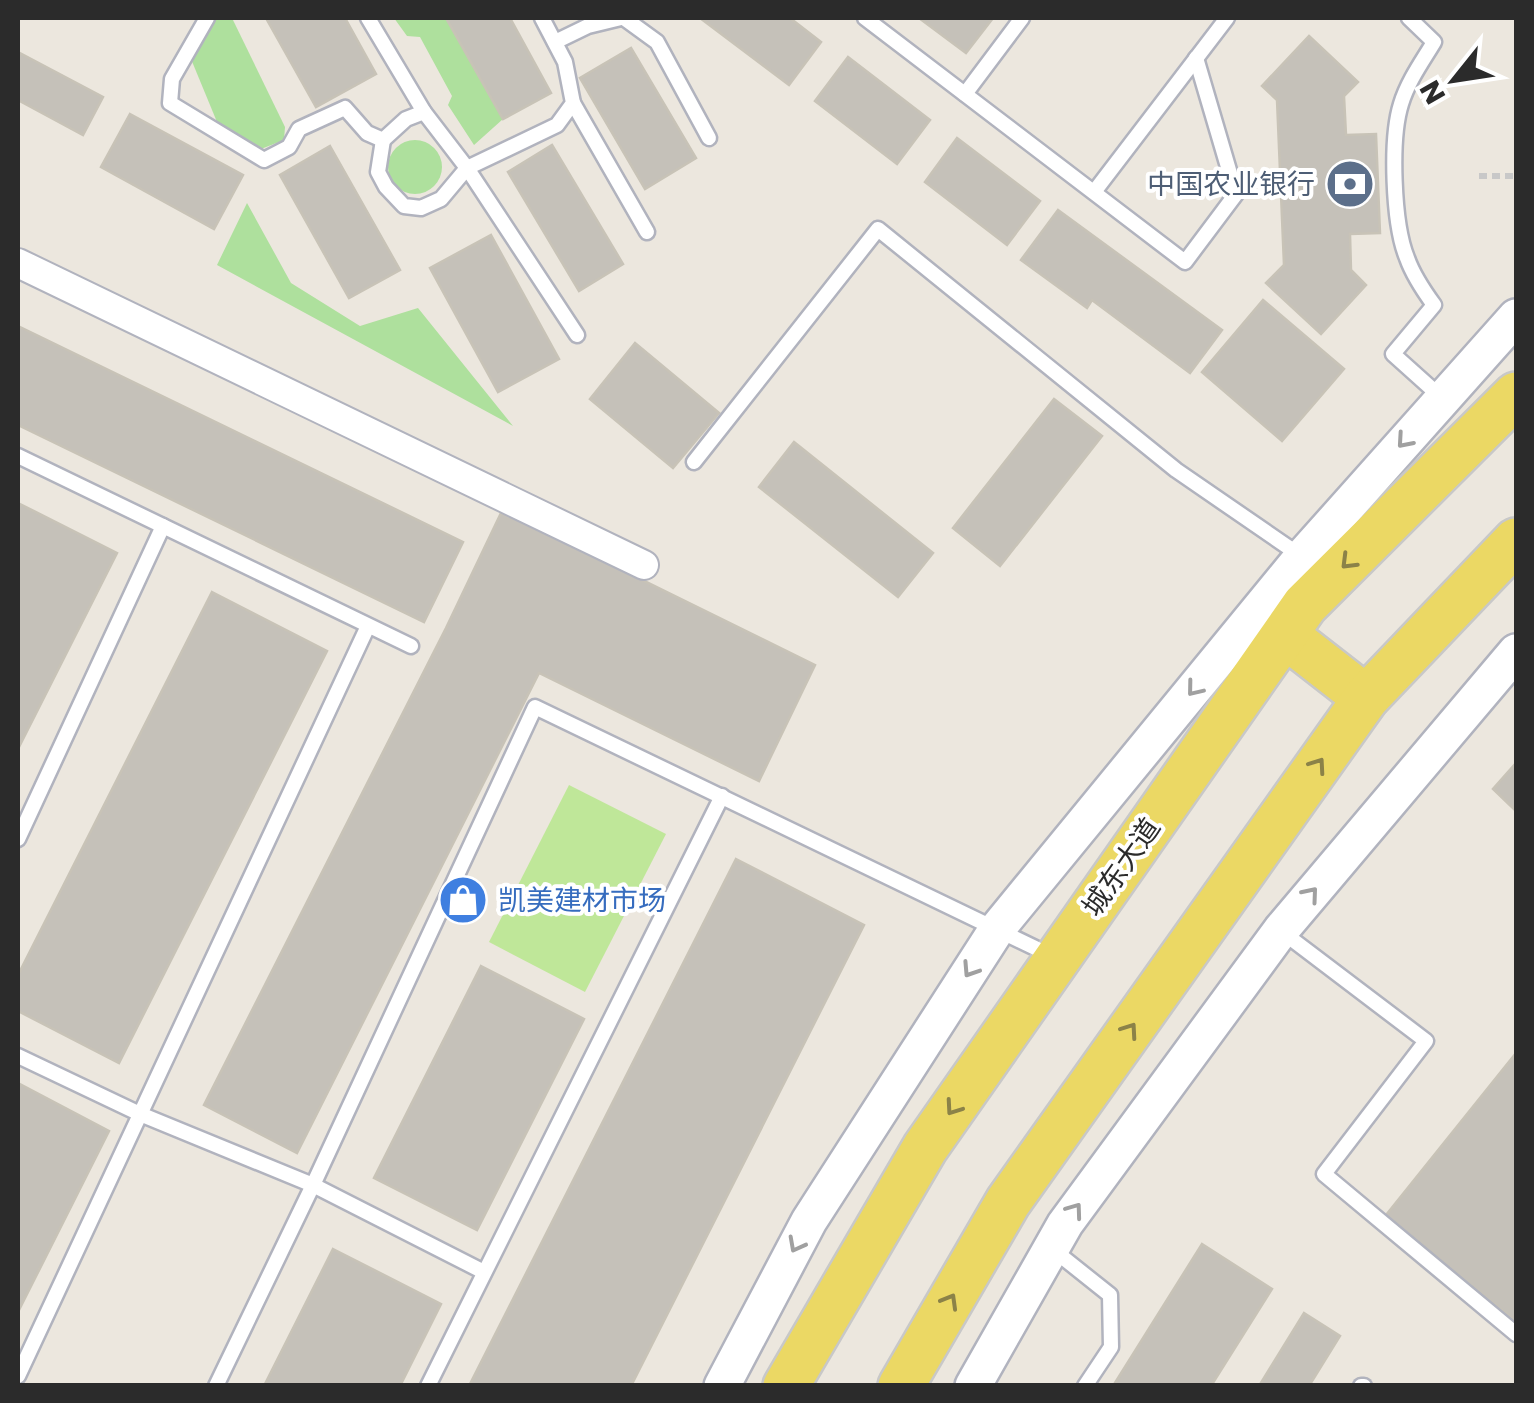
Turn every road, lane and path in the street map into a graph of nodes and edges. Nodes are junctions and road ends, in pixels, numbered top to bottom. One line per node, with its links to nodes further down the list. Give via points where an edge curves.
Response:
1 (207, 18): 15 (lane, via 172,79 170,103 264,160 289,147 299,128 346,108 366,133)
2 (368, 18): 13 (lane)
3 (542, 18): 9 (lane)
4 (622, 18): 9 (lane); 14 (lane, via 657,42)
5 (865, 18): 11 (lane)
6 (1022, 18): 11 (lane)
7 (1227, 18): 10 (lane)
8 (1409, 18): 25 (lane, via 1434,42 1401,103 1395,136 1398,224 1406,256 1434,305 1393,354)
9 (555, 42): 12 (lane)
10 (1196, 58): 19 (lane); 19 (lane, via 1236,194 1184,262)
11 (965, 94): 19 (lane)
12 (573, 103): 16 (lane, via 557,125); 20 (lane)
13 (424, 112): 15 (lane); 16 (lane)
14 (709, 138)
15 (383, 140): 16 (lane, via 378,172 404,206 421,208 442,199)
16 (467, 168): 23 (lane)
17 (1479, 176): 18 (path)
18 (1516, 176)
19 (1094, 192)
20 (647, 232)
21 (18, 263): 31 (street)
22 (1516, 317): 25 (street)
23 (576, 335)
24 (1516, 395): 33 (main road, 城东大道, one-way to 33, via 1305,605)
25 (1442, 398): 30 (street, one-way to 30)
26 (18, 456): 28 (lane)
27 (694, 462): 30 (lane, via 878,229 1176,470)
28 (162, 526): 32 (lane); 38 (lane)
29 (1511, 550): 36 (main road)
30 (1302, 557): 39 (street, one-way to 39)
31 (644, 565)
32 (368, 626): 34 (lane); 43 (lane)
33 (1284, 635): 36 (main road); 41 (main road, 城东大道)
34 (411, 646)
35 (1516, 652): 40 (street, one-way to 35)
36 (1366, 698): 53 (main road, one-way to 36, via 1008,1202)
37 (722, 796): 39 (lane); 44 (lane, via 536,706); 46 (lane)
38 (18, 839)
39 (996, 929): 41 (lane); 51 (street, one-way to 51, via 809,1220)
40 (1280, 930): 45 (street, one-way to 40); 47 (lane, via 1426,1041 1324,1174)
41 (1058, 958): 52 (main road, 城东大道, one-way to 52, via 925,1148)
42 (18, 1056): 43 (lane)
43 (140, 1114): 44 (lane); 48 (lane)
44 (312, 1185): 46 (lane); 49 (lane)
45 (1051, 1248): 54 (street); 55 (lane, via 1110,1295 1110,1347)
46 (484, 1272): 50 (lane)
47 (1516, 1334)
48 (18, 1376)
49 (216, 1386)
50 (428, 1386)
51 (722, 1386)
52 (786, 1386)
53 (902, 1386)
54 (974, 1386)
55 (1085, 1386)

